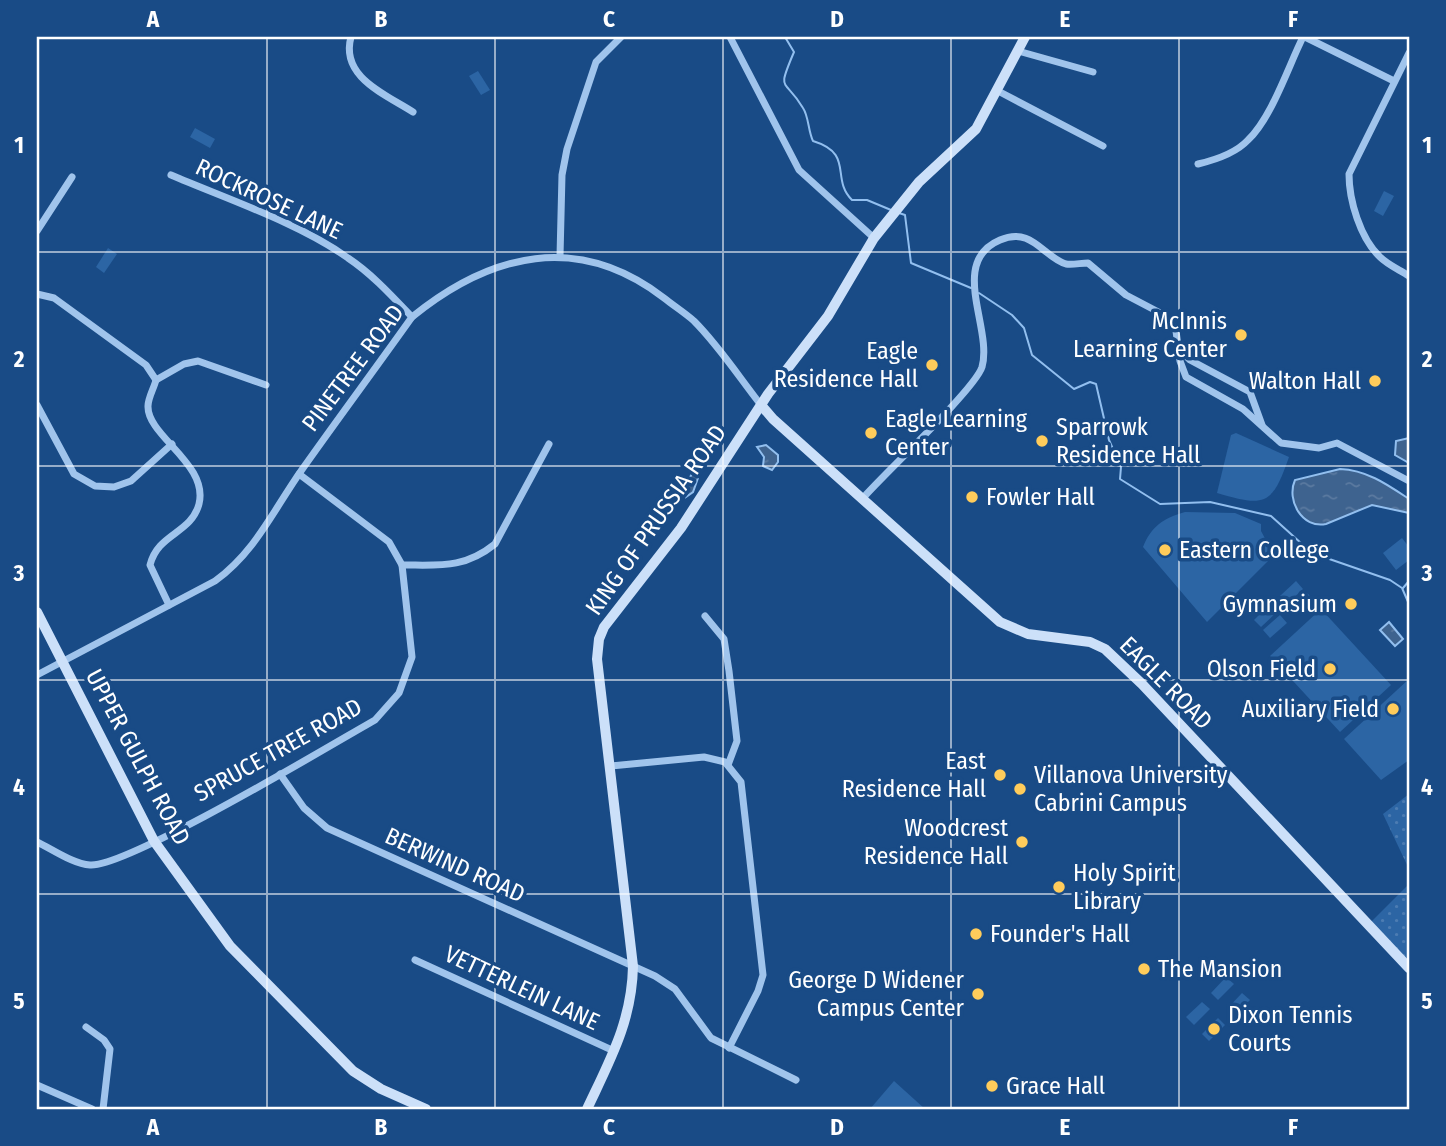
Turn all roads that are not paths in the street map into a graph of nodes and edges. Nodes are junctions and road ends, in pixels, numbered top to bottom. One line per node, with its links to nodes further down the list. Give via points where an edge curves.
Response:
1 (351, 37): 11 (street, via 350,60 360,78)
2 (621, 37): 18 (street, via 596,62 566,149)
3 (730, 37): 17 (street, via 799,170)
4 (1025, 37): 6 (street, KING OF PRUSSIA ROAD)
5 (1304, 37): 9 (street); 13 (street, via 1248,141)
6 (1018, 51): 8 (street); 10 (street, KING OF PRUSSIA ROAD)
7 (1409, 53): 9 (street)
8 (1093, 72)
9 (1394, 81): 19 (street, via 1349,174 1349,193 1373,249)
10 (998, 91): 12 (street); 17 (street, KING OF PRUSSIA ROAD, via 976,129)
11 (413, 112)
12 (1103, 146)
13 (1198, 164)
14 (171, 175): 21 (street, ROCKROSE LANE, via 324,242 350,258)
15 (72, 177): 16 (street)
16 (37, 231)
17 (874, 237): 26 (street, KING OF PRUSSIA ROAD, via 828,316)
18 (560, 256): 21 (street, PINETREE ROAD, via 519,260 477,273); 26 (street, PINETREE ROAD, via 610,267 649,286 693,320)
19 (1409, 275)
20 (37, 295): 23 (street, via 54,298 146,365)
21 (412, 317): 30 (street, PINETREE ROAD)
22 (1179, 349): 27 (street, via 1186,376 1243,409); 27 (street, via 1190,360 1250,392); 32 (street, via 1176,331 1166,316 1126,295 1088,263 1065,264 1040,244 1021,237 1000,239 984,251 973,280 984,347 978,375)
23 (156, 380): 24 (street, via 198,361); 28 (street, via 148,407 152,420)
24 (266, 385)
25 (37, 405): 28 (street, via 74,474 95,486 114,487 131,481)
26 (761, 405): 32 (street, EAGLE ROAD); 40 (street, KING OF PRUSSIA ROAD, via 670,545 615,612 599,639 597,659)
27 (1264, 429): 31 (street, via 1281,443 1294,446 1319,448 1337,443)
28 (172, 444): 34 (street, via 199,484 199,503 189,523 154,551 150,565)
29 (549, 444): 33 (street, via 495,544 482,555 460,564)
30 (299, 474): 33 (street, SPRUCE TREE ROAD, via 389,542); 34 (street, PINETREE ROAD, via 237,565)
31 (1409, 481)
32 (864, 497): 46 (street, EAGLE ROAD, via 1000,622 1028,634 1073,638 1105,649)
33 (402, 565): 41 (street, SPRUCE TREE ROAD, via 412,657 399,693 375,720)
34 (169, 605): 37 (street, PINETREE ROAD)
35 (37, 612): 37 (street, UPPER GULPH ROAD)
36 (705, 616): 39 (street, via 724,639 729,671 737,741)
37 (63, 661): 38 (street, PINETREE ROAD); 42 (street, UPPER GULPH ROAD)
38 (37, 676)
39 (728, 765): 40 (street, via 704,757); 48 (street, via 744,792 763,975)
40 (611, 766): 45 (street, KING OF PRUSSIA ROAD)
41 (280, 774): 42 (street, SPRUCE TREE ROAD); 45 (street, BERWIND ROAD, via 304,808 327,828)
42 (154, 841): 43 (street, SPRUCE TREE ROAD, via 103,864 89,865); 54 (street, UPPER GULPH ROAD, via 230,946 344,1063 381,1089)
43 (37, 842)
44 (415, 960): 49 (street, VETTERLEIN LANE)
45 (633, 966): 48 (street, BERWIND ROAD, via 675,989 702,1030); 49 (street, KING OF PRUSSIA ROAD, via 632,998)
46 (1409, 968)
47 (86, 1027): 53 (street, via 110,1049)
48 (729, 1048): 50 (street, BERWIND ROAD)
49 (614, 1051): 55 (street, KING OF PRUSSIA ROAD)
50 (796, 1080)
51 (37, 1085): 52 (street)
52 (92, 1109)
53 (103, 1109)
54 (426, 1109)
55 (587, 1109)

